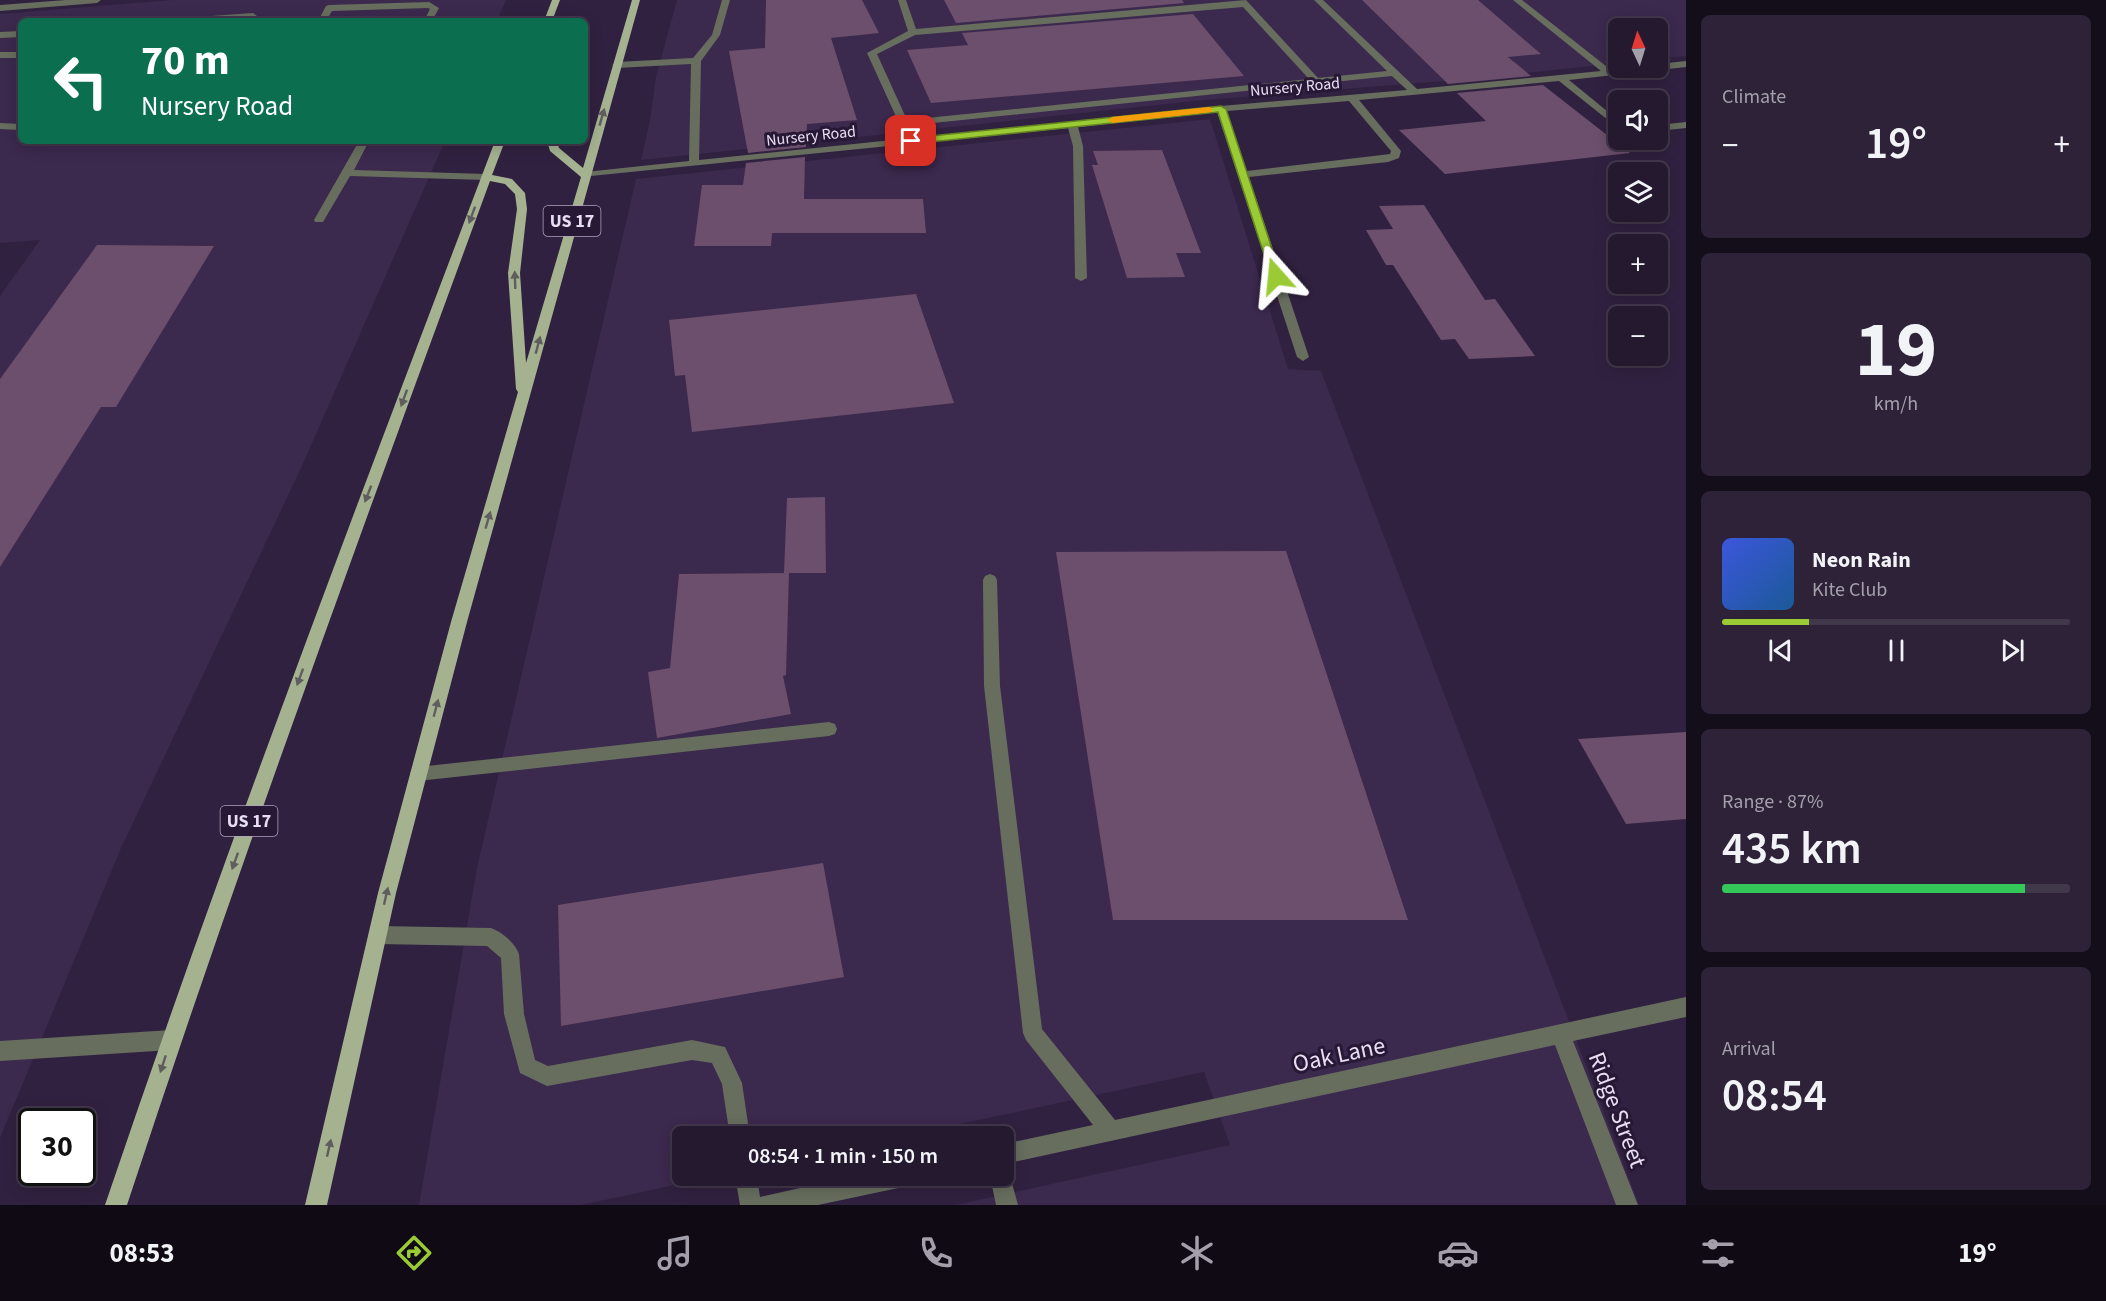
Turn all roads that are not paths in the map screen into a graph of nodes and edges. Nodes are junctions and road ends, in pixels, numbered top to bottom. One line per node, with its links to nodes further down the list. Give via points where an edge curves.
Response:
1 (97, 0): 9 (street)
2 (556, 0): 14 (main road)
3 (636, 0): 22 (main road, US 17)
4 (726, 0): 20 (street, via 716,35)
5 (902, 0): 15 (street)
6 (1318, 0): 25 (street)
7 (1518, 0): 24 (street)
8 (1243, 2): 15 (street); 28 (street)
9 (0, 8)
10 (225, 18): 11 (street)
11 (251, 18)
12 (324, 18): 13 (street, via 329,8 368,10 429,5 435,8)
13 (430, 18)
14 (549, 18)
15 (913, 32): 33 (street, via 872,53)
16 (18, 33): 17 (street)
17 (0, 35)
18 (0, 55): 19 (street)
19 (18, 55)
20 (696, 61): 22 (street); 43 (street)
21 (1686, 64): 23 (street, Nursery Road)
22 (617, 66): 46 (main road, US 17, one-way to 22)
23 (1668, 66)
24 (1608, 71)
25 (1394, 73): 28 (street); 29 (street)
26 (1608, 73): 27 (street, Nursery Road)
27 (1561, 78): 29 (street, Nursery Road); 32 (street)
28 (1316, 81): 33 (street)
29 (1414, 92): 30 (street, Nursery Road)
30 (1352, 98): 31 (street, Nursery Road); 45 (street, via 1396,151 1395,156)
31 (1221, 109): 34 (street, Nursery Road); 45 (street)
32 (1608, 117)
33 (904, 123): 39 (street)
34 (1072, 124): 39 (street, Nursery Road); 49 (street, via 1078,146)
35 (1686, 125): 38 (street)
36 (0, 126): 37 (street)
37 (18, 127)
38 (1668, 127)
39 (911, 141): 43 (street, Nursery Road)
40 (362, 144): 44 (street)
41 (499, 144): 47 (main road, US 17)
42 (553, 144): 46 (main road)
43 (694, 164): 46 (street, Nursery Road)
44 (347, 173): 47 (street); 48 (street)
45 (1243, 174): 50 (street)
46 (585, 175): 51 (main road, US 17, one-way to 46)
47 (486, 177): 51 (main road, one-way to 47, via 514,273 522,208 520,193 508,182); 58 (main road, US 17, one-way to 58, via 317,631)
48 (319, 220)
49 (1081, 278)
50 (1303, 357)
51 (522, 401): 54 (main road, US 17, one-way to 51)
52 (990, 580): 61 (street, via 992,686 1033,1033)
53 (829, 729): 54 (street)
54 (418, 774): 55 (main road, US 17, one-way to 54)
55 (378, 936): 60 (street, via 491,937 510,954 514,1014 527,1066 547,1076 692,1050 718,1054 732,1083); 67 (main road, US 17, one-way to 55)
56 (1686, 1007): 57 (street, Oak Lane)
57 (1560, 1034): 61 (street, Oak Lane); 71 (street, Ridge Street)
58 (171, 1040): 59 (street); 66 (main road, US 17, one-way to 66)
59 (0, 1051)
60 (738, 1126)
61 (1112, 1131): 62 (street, Oak Lane)
62 (1014, 1152)
63 (748, 1186): 68 (street)
64 (856, 1186): 69 (street)
65 (1003, 1186): 70 (street)
66 (116, 1205)
67 (316, 1205)
68 (751, 1205)
69 (768, 1205)
70 (1007, 1205)
71 (1627, 1205)

